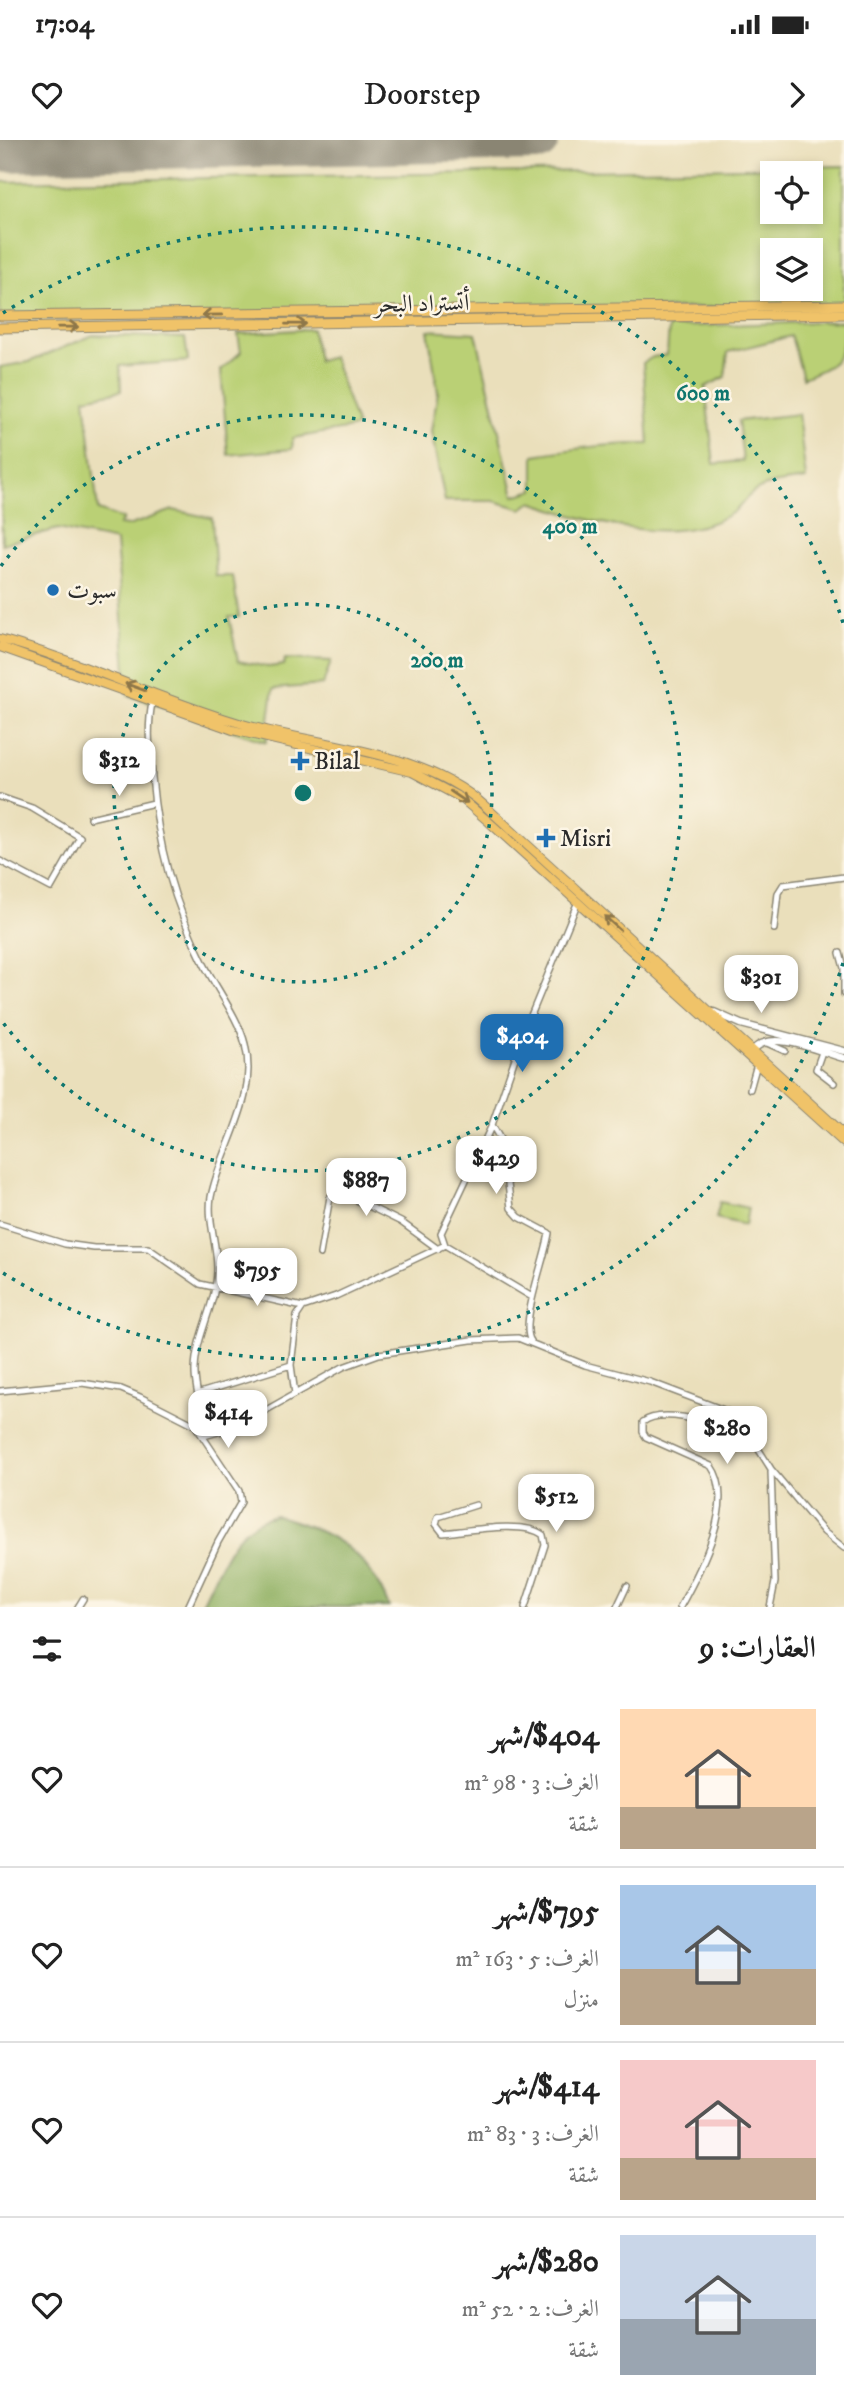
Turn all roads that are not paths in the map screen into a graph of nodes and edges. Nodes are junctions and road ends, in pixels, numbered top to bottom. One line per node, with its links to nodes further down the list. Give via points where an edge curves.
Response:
1 (844, 305): 3 (highway, أتستراد البحر, one-way to 3)
2 (844, 314): 4 (highway, أتستراد البحر, one-way to 2)
3 (0, 316)
4 (0, 328)
5 (0, 639): 18 (highway, one-way to 5, via 473,794 443,775 418,765 239,723)
6 (0, 648): 7 (highway)
7 (152, 703): 9 (street, via 148,732); 13 (highway, one-way to 13, via 233,730 423,776 470,805)
8 (0, 797): 11 (street, via 32,808 80,838 51,888)
9 (154, 803): 10 (street); 34 (street, via 164,864 177,906 246,1047 244,1101 211,1202 217,1255)
10 (90, 818)
11 (0, 861)
12 (844, 877): 14 (street, via 783,885)
13 (577, 904): 24 (highway); 27 (street)
14 (774, 929)
15 (839, 953): 16 (street)
16 (844, 967): 17 (street)
17 (844, 994)
18 (714, 1012): 19 (highway); 21 (street, via 741,1024)
19 (757, 1046): 20 (street, via 776,1045); 22 (street, via 774,1040); 28 (highway)
20 (785, 1051)
21 (844, 1051)
22 (822, 1052): 23 (street); 25 (street, via 816,1069)
23 (844, 1058)
24 (757, 1064): 26 (street); 29 (highway)
25 (834, 1083)
26 (750, 1089)
27 (492, 1125): 31 (street, via 443,1227); 35 (street, via 504,1148 511,1208 549,1233)
28 (844, 1134)
29 (844, 1143)
30 (0, 1224): 34 (street, via 65,1244 148,1248 182,1275)
31 (445, 1245): 32 (street); 35 (street)
32 (438, 1249): 33 (street, via 401,1222 340,1192 330,1197); 36 (street)
33 (320, 1254)
34 (215, 1289): 36 (street); 42 (street, via 195,1357)
35 (532, 1297): 37 (street)
36 (303, 1307): 40 (street, via 297,1316)
37 (527, 1327): 38 (street); 39 (street)
38 (518, 1338): 39 (street); 43 (street, via 396,1350 343,1367)
39 (531, 1341): 45 (street, via 585,1364 732,1412)
40 (291, 1365): 42 (street); 43 (street)
41 (0, 1391): 44 (street, via 54,1383 102,1385 140,1397)
42 (200, 1393): 44 (street)
43 (295, 1394): 46 (street, via 236,1427)
44 (195, 1426): 46 (street)
45 (750, 1434): 47 (street); 53 (street, via 672,1416 643,1422 646,1437 710,1466 721,1488 719,1516)
46 (204, 1436): 52 (street, via 239,1491 241,1503)
47 (771, 1469): 49 (street, via 824,1532); 57 (street, via 775,1582)
48 (476, 1505): 55 (street, via 438,1517 436,1524 443,1532 517,1528 543,1535 545,1545)
49 (844, 1548)
50 (627, 1586): 56 (street)
51 (83, 1599): 54 (street)
52 (190, 1605)
53 (682, 1605)
54 (78, 1607)
55 (525, 1607)
56 (617, 1607)
57 (770, 1607)

